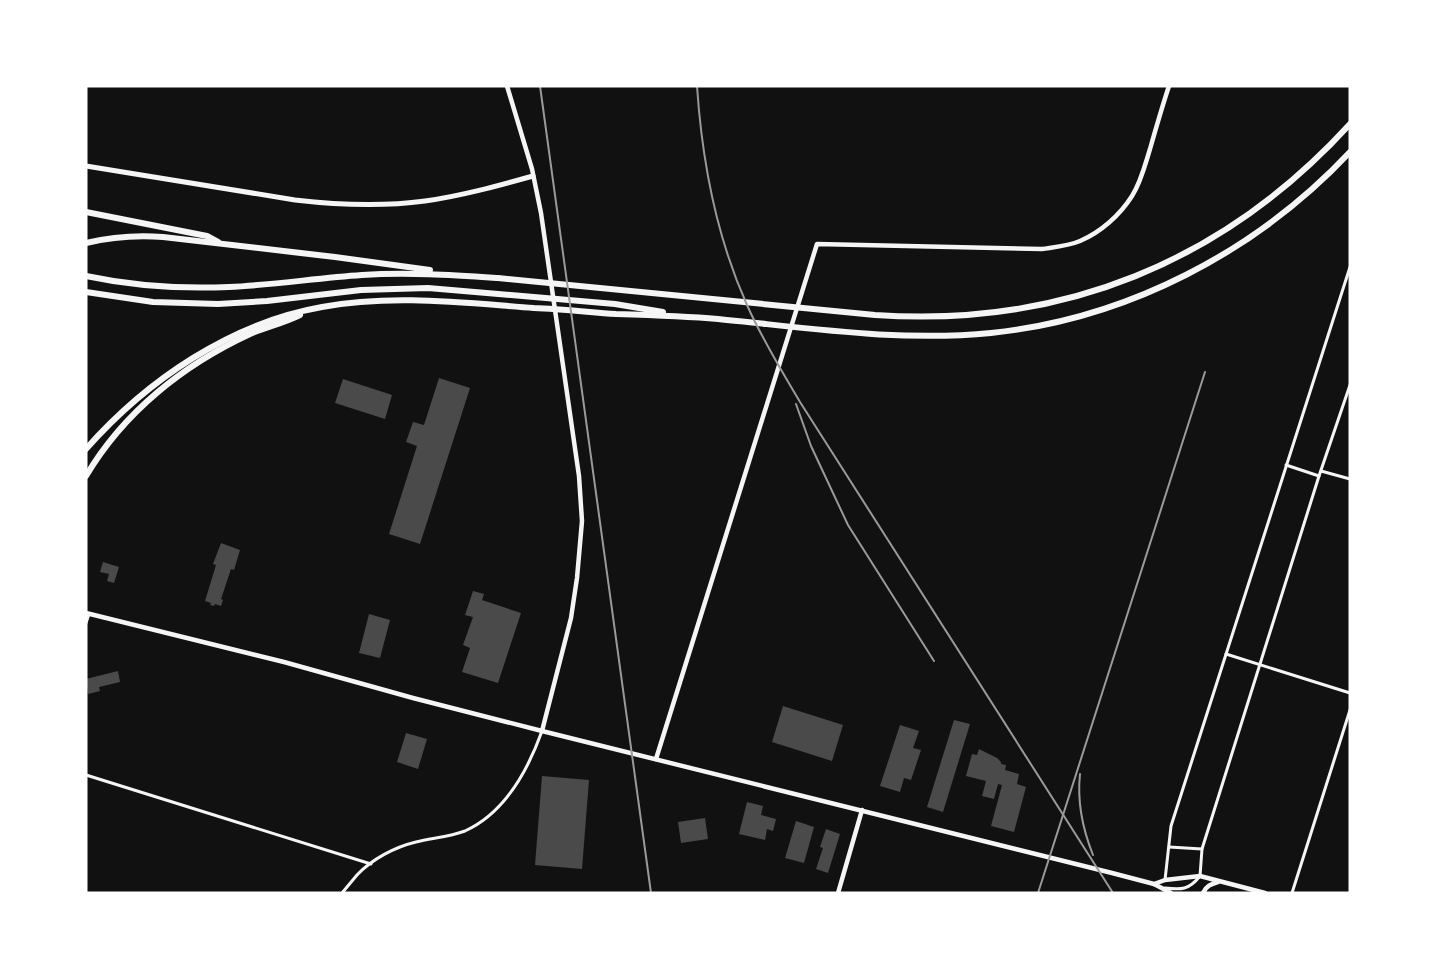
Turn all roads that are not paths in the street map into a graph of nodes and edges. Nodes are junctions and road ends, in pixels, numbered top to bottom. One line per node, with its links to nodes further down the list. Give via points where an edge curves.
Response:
1 (507, 86): 6 (street)
2 (1169, 86): 30 (street, via 1147,159 1132,195 1116,216 1080,241 1042,249 817,244)
3 (1350, 124): 11 (highway, via 1298,176 1255,211 1216,236 1134,277 1074,297 1025,308 925,317 869,315)
4 (1350, 152): 15 (highway, via 1286,211 1207,264 1156,289 1062,320 984,334 928,336 879,335)
5 (86, 166): 6 (main road, via 295,200 358,205 441,198)
6 (533, 176): 29 (street, via 579,476 582,521 571,618)
7 (86, 212): 9 (highway, via 207,236)
8 (86, 243): 9 (highway, via 149,236)
9 (224, 244): 11 (highway)
10 (1350, 267): 18 (street)
11 (451, 274): 12 (highway, via 377,274 213,287 146,285)
12 (86, 276)
13 (86, 292): 15 (highway, via 136,300 196,304 254,302 353,290 428,288 615,304)
14 (309, 310): 15 (highway, via 348,303 403,300); 17 (highway, via 253,327 194,358 128,407); 20 (highway, via 210,355 168,383 127,420)
15 (691, 317)
16 (1350, 385): 19 (street)
17 (86, 449)
18 (1286, 465): 21 (street); 25 (street)
19 (1321, 470): 21 (street); 22 (street)
20 (86, 476)
21 (1319, 476): 26 (street)
22 (1350, 480)
23 (88, 613): 24 (street); 29 (street)
24 (86, 624)
25 (1226, 654): 26 (street); 33 (street, via 1171,826)
26 (1260, 664): 27 (street); 34 (street)
27 (1350, 693)
28 (1350, 710): 46 (street)
29 (542, 730): 30 (street); 35 (street, via 536,748 511,792 483,821 459,832 402,846)
30 (656, 759): 32 (street)
31 (86, 775): 35 (street)
32 (862, 810): 39 (street); 42 (street)
33 (1169, 847): 34 (street); 37 (street)
34 (1202, 849): 36 (street)
35 (371, 864): 41 (street)
36 (1200, 876): 37 (street); 38 (street); 40 (street, via 1191,886)
37 (1165, 880): 39 (street)
38 (1220, 881): 44 (street); 45 (street)
39 (1154, 884): 40 (street)
40 (1162, 888): 43 (street)
41 (342, 893)
42 (838, 893)
43 (1171, 893)
44 (1202, 893)
45 (1265, 893)
46 (1292, 893)

